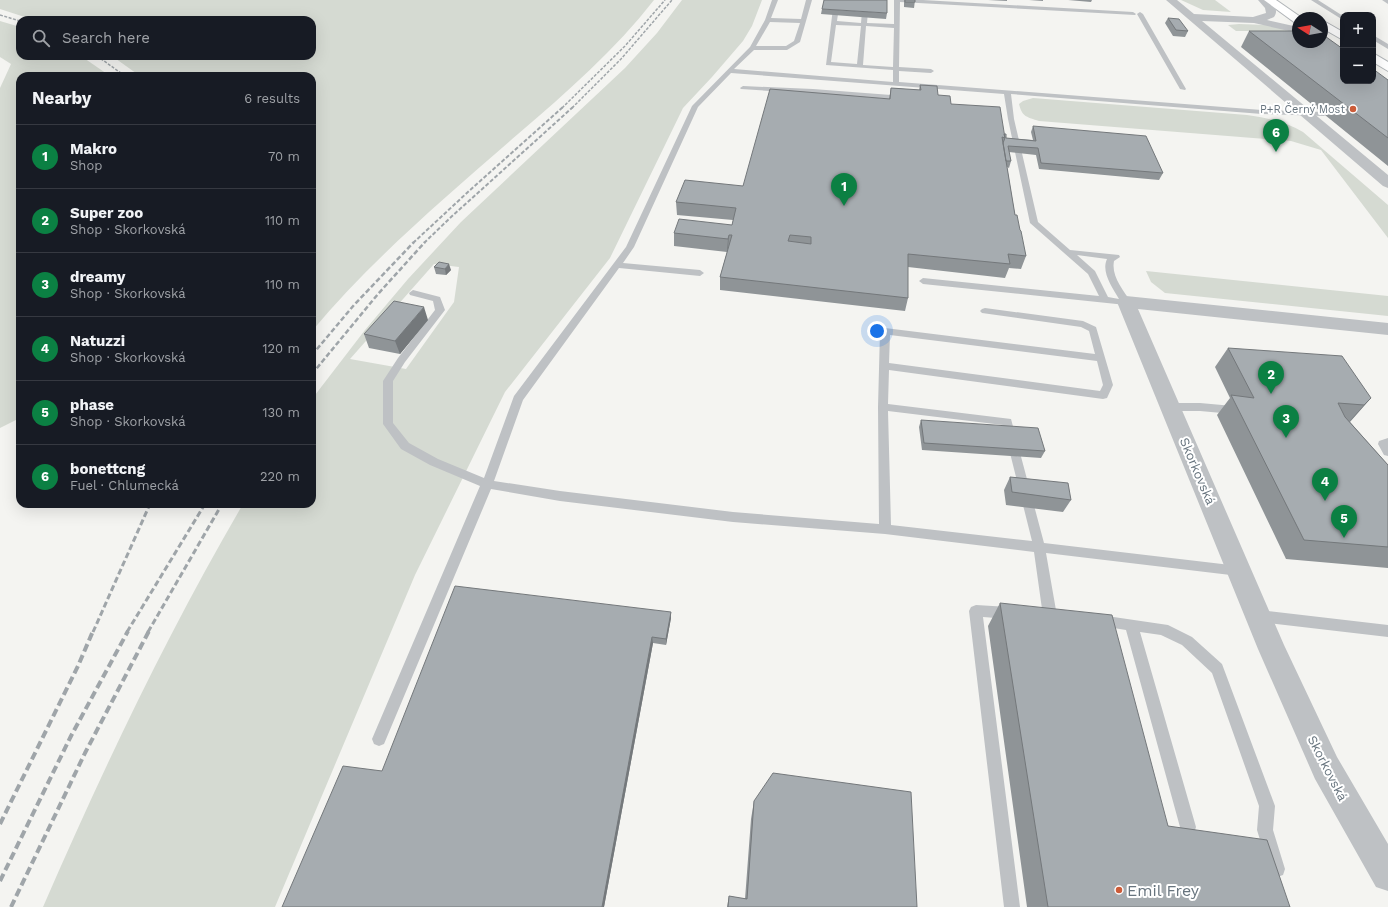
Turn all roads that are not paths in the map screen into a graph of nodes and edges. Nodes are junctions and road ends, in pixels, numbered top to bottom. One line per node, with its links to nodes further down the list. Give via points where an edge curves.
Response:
1 (775, 0): 18 (lane)
2 (809, 0): 20 (lane)
3 (837, 0): 21 (lane)
4 (866, 0): 22 (lane)
5 (1171, 0): 17 (street)
6 (1263, 0): 19 (street, via 1272,12)
7 (1269, 0): 12 (main road)
8 (1287, 0): 13 (main road)
9 (1314, 0): 16 (lane)
10 (1385, 0): 11 (lane)
11 (1388, 2)
12 (1293, 12)
13 (1298, 12)
14 (1133, 14): 23 (lane, via 897,0)
15 (1140, 14): 39 (lane)
16 (1340, 16)
17 (1191, 17): 19 (street); 43 (street)
18 (768, 20): 20 (lane); 29 (lane)
19 (1254, 20): 25 (street)
20 (803, 21): 29 (lane, via 797,42 787,48)
21 (834, 23): 22 (lane); 31 (lane, via 828,64)
22 (864, 25): 23 (lane); 31 (lane)
23 (896, 26): 33 (lane)
24 (1328, 27): 26 (main road)
25 (1292, 29)
26 (1340, 35)
27 (1376, 39): 28 (lane)
28 (1388, 47)
29 (752, 48): 35 (lane)
30 (1376, 59): 32 (main road)
31 (860, 66): 33 (lane)
32 (1388, 67)
33 (896, 68): 34 (lane); 37 (lane)
34 (931, 70)
35 (730, 71): 36 (lane); 47 (lane, via 695,106 630,247)
36 (816, 78): 37 (lane); 40 (lane)
37 (896, 84): 41 (lane)
38 (743, 88): 40 (lane)
39 (1183, 89)
40 (813, 91): 42 (lane)
41 (1007, 92): 43 (lane); 46 (lane, via 1034,223)
42 (913, 99)
43 (1306, 113): 44 (lane); 45 (street)
44 (1324, 114)
45 (1388, 183)
46 (1068, 252): 51 (lane, via 1092,273); 52 (lane, via 1116,257 1110,260 1110,269)
47 (617, 265): 48 (lane); 62 (lane, via 518,399)
48 (700, 273)
49 (923, 281): 51 (lane)
50 (414, 293): 62 (lane, via 437,298 440,310 388,381 388,424 405,446 434,462)
51 (1105, 300): 52 (lane)
52 (1126, 302): 54 (street); 58 (street, Skorkovská)
53 (985, 311): 55 (lane, via 1083,324 1093,329)
54 (1388, 329)
55 (1100, 358): 56 (lane, via 885,331); 56 (lane, via 1108,385 1103,395)
56 (884, 366): 57 (lane)
57 (882, 407): 63 (lane); 64 (lane, via 1007,422)
58 (1171, 407): 59 (lane); 65 (street, Skorkovská)
59 (1233, 410)
60 (1388, 442): 61 (lane, via 1383,444)
61 (1388, 452)
62 (486, 484): 63 (lane, via 560,496 733,517); 74 (lane)
63 (885, 529): 64 (lane)
64 (1039, 546): 65 (lane); 68 (lane)
65 (1240, 571): 69 (street, Skorkovská)
66 (1021, 614): 78 (lane, via 976,611)
67 (1036, 615): 68 (lane)
68 (1050, 616): 70 (lane)
69 (1258, 616): 73 (lane); 76 (street, Skorkovská, via 1326,768)
70 (1065, 617)
71 (1087, 620): 72 (lane)
72 (1131, 625): 75 (lane); 77 (lane, via 1163,629 1187,640 1217,668 1267,806 1265,830)
73 (1388, 631)
74 (379, 739)
75 (1188, 827)
76 (1388, 875)
77 (1282, 883)
78 (1012, 907)

